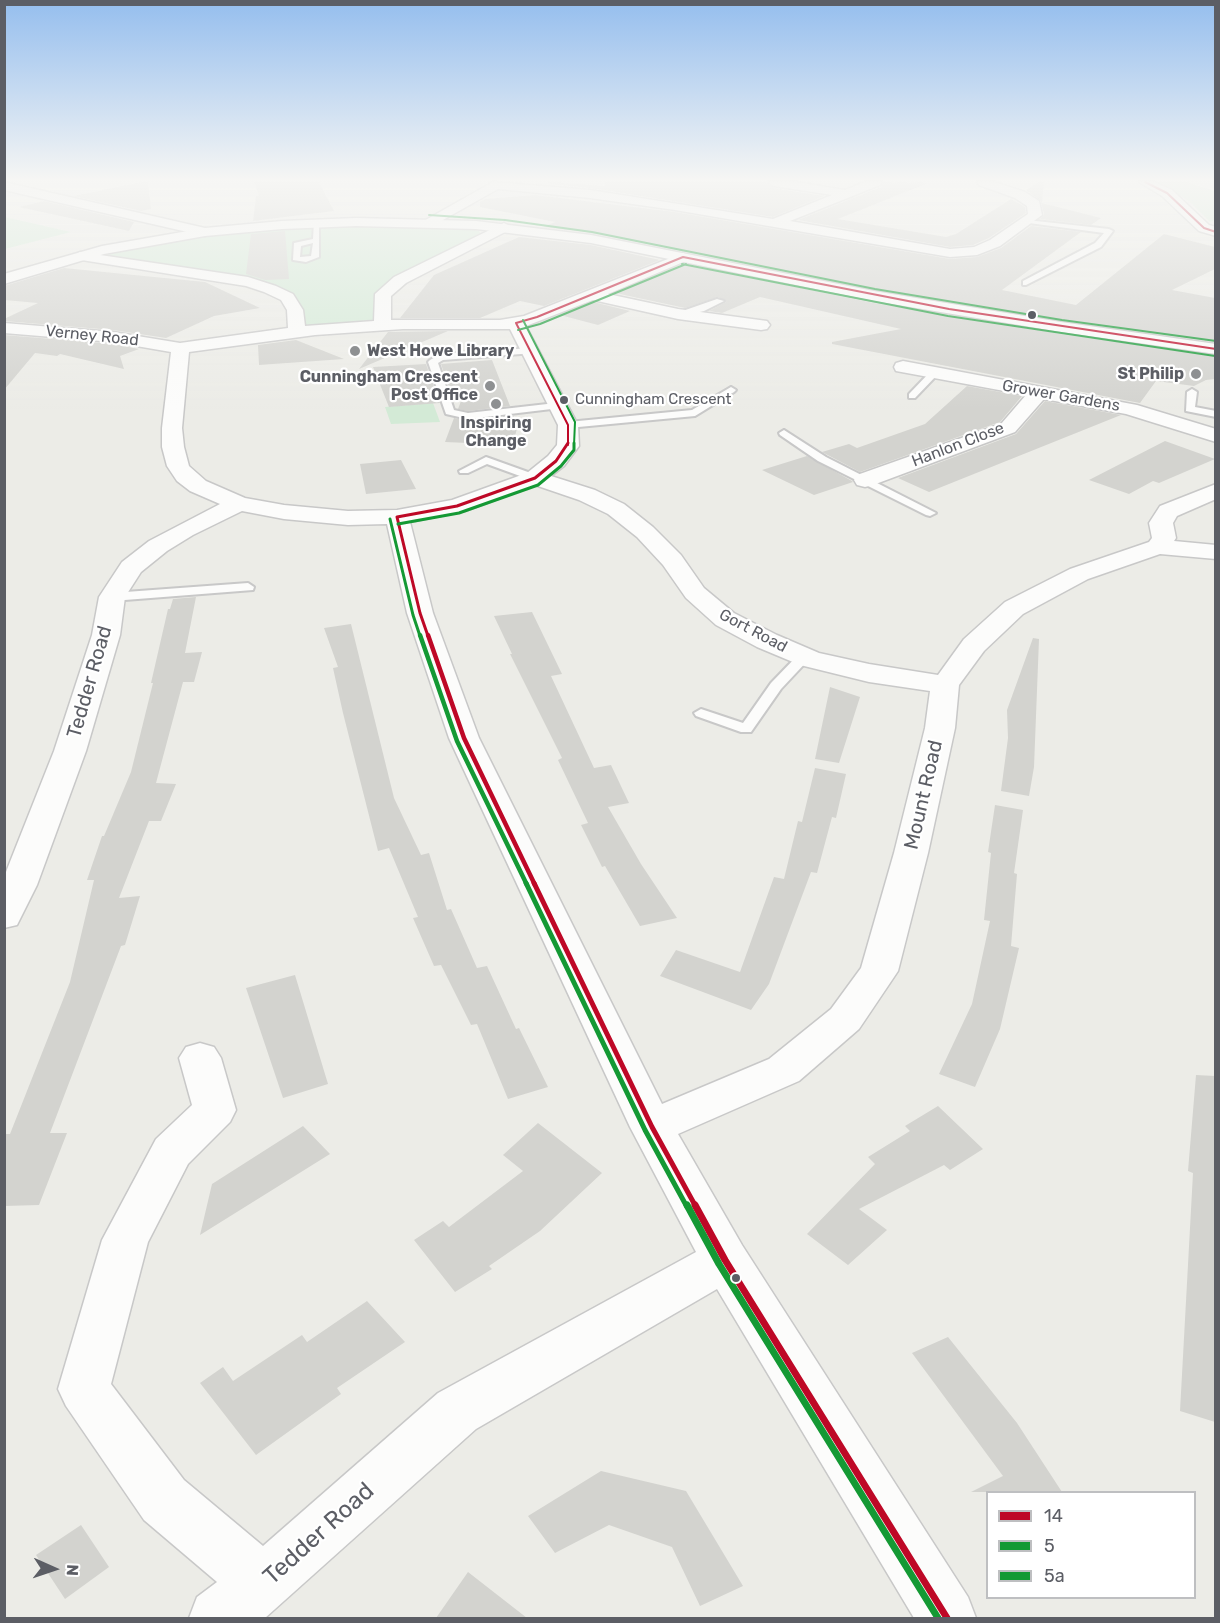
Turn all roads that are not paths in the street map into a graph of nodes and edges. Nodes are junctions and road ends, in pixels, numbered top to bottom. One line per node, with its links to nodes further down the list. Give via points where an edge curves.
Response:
1 (74, 258): 7 (street)
2 (89, 258): 16 (street, via 248,282 270,289 291,303)
3 (444, 258): 13 (street, via 400,280 384,294)
4 (681, 258): 9 (street)
5 (687, 258): 18 (street, via 939,307)
6 (1074, 258): 8 (lane)
7 (4, 279)
8 (1026, 283)
9 (593, 295): 11 (street); 12 (street)
10 (720, 301): 11 (lane)
11 (678, 314): 14 (street)
12 (516, 323): 13 (street); 19 (street)
13 (382, 325): 16 (street)
14 (761, 325)
15 (4, 328): 17 (street, Verney Road)
16 (297, 332): 17 (street)
17 (180, 348): 35 (street, via 172,429 178,466 198,486)
18 (1215, 349)
19 (531, 351): 26 (street); 26 (lane, via 441,357 433,362 450,412 468,416)
20 (903, 366): 21 (street, Grower Gardens)
21 (934, 373): 24 (street, Grower Gardens); 25 (lane)
22 (731, 390): 28 (lane, via 695,413)
23 (1191, 392): 27 (lane, via 1190,409)
24 (1039, 393): 30 (street, Grower Gardens, via 1130,409); 33 (street, Hanlon Close, via 1008,428)
25 (912, 396)
26 (556, 406): 28 (street)
27 (1215, 414)
28 (568, 425): 32 (street, via 568,446)
29 (784, 433): 33 (lane, via 822,459)
30 (1215, 436)
31 (464, 471): 32 (lane, via 486,460)
32 (535, 478): 37 (street, via 457,506); 42 (street, Gort Road, via 616,508 659,546 695,593 724,619)
33 (865, 480): 36 (lane)
34 (1215, 491): 38 (street, via 1168,511 1161,523 1164,538)
35 (238, 504): 37 (street, via 338,517); 41 (street, Tedder Road, via 158,546 131,567)
36 (930, 513)
37 (397, 517): 47 (street, via 420,613 464,738)
38 (1158, 547): 39 (street); 43 (street, Mount Road, via 1078,574 1014,608 974,645)
39 (1215, 552)
40 (248, 587): 41 (lane)
41 (112, 597): 45 (street, Tedder Road, via 106,635 70,751)
42 (804, 657): 43 (street, Gort Road, via 869,674); 44 (lane, via 776,686 747,729)
43 (945, 685): 47 (street, Mount Road, via 940,728 879,971 845,1019 784,1070)
44 (701, 713)
45 (4, 916)
46 (200, 1058): 49 (street, via 215,1110 172,1152 125,1240 84,1389 164,1500)
47 (652, 1127): 48 (street)
48 (725, 1260): 49 (street, Tedder Road, via 457,1411); 51 (street)
49 (263, 1584): 50 (street, Tedder Road)
50 (218, 1618)
51 (947, 1618)

